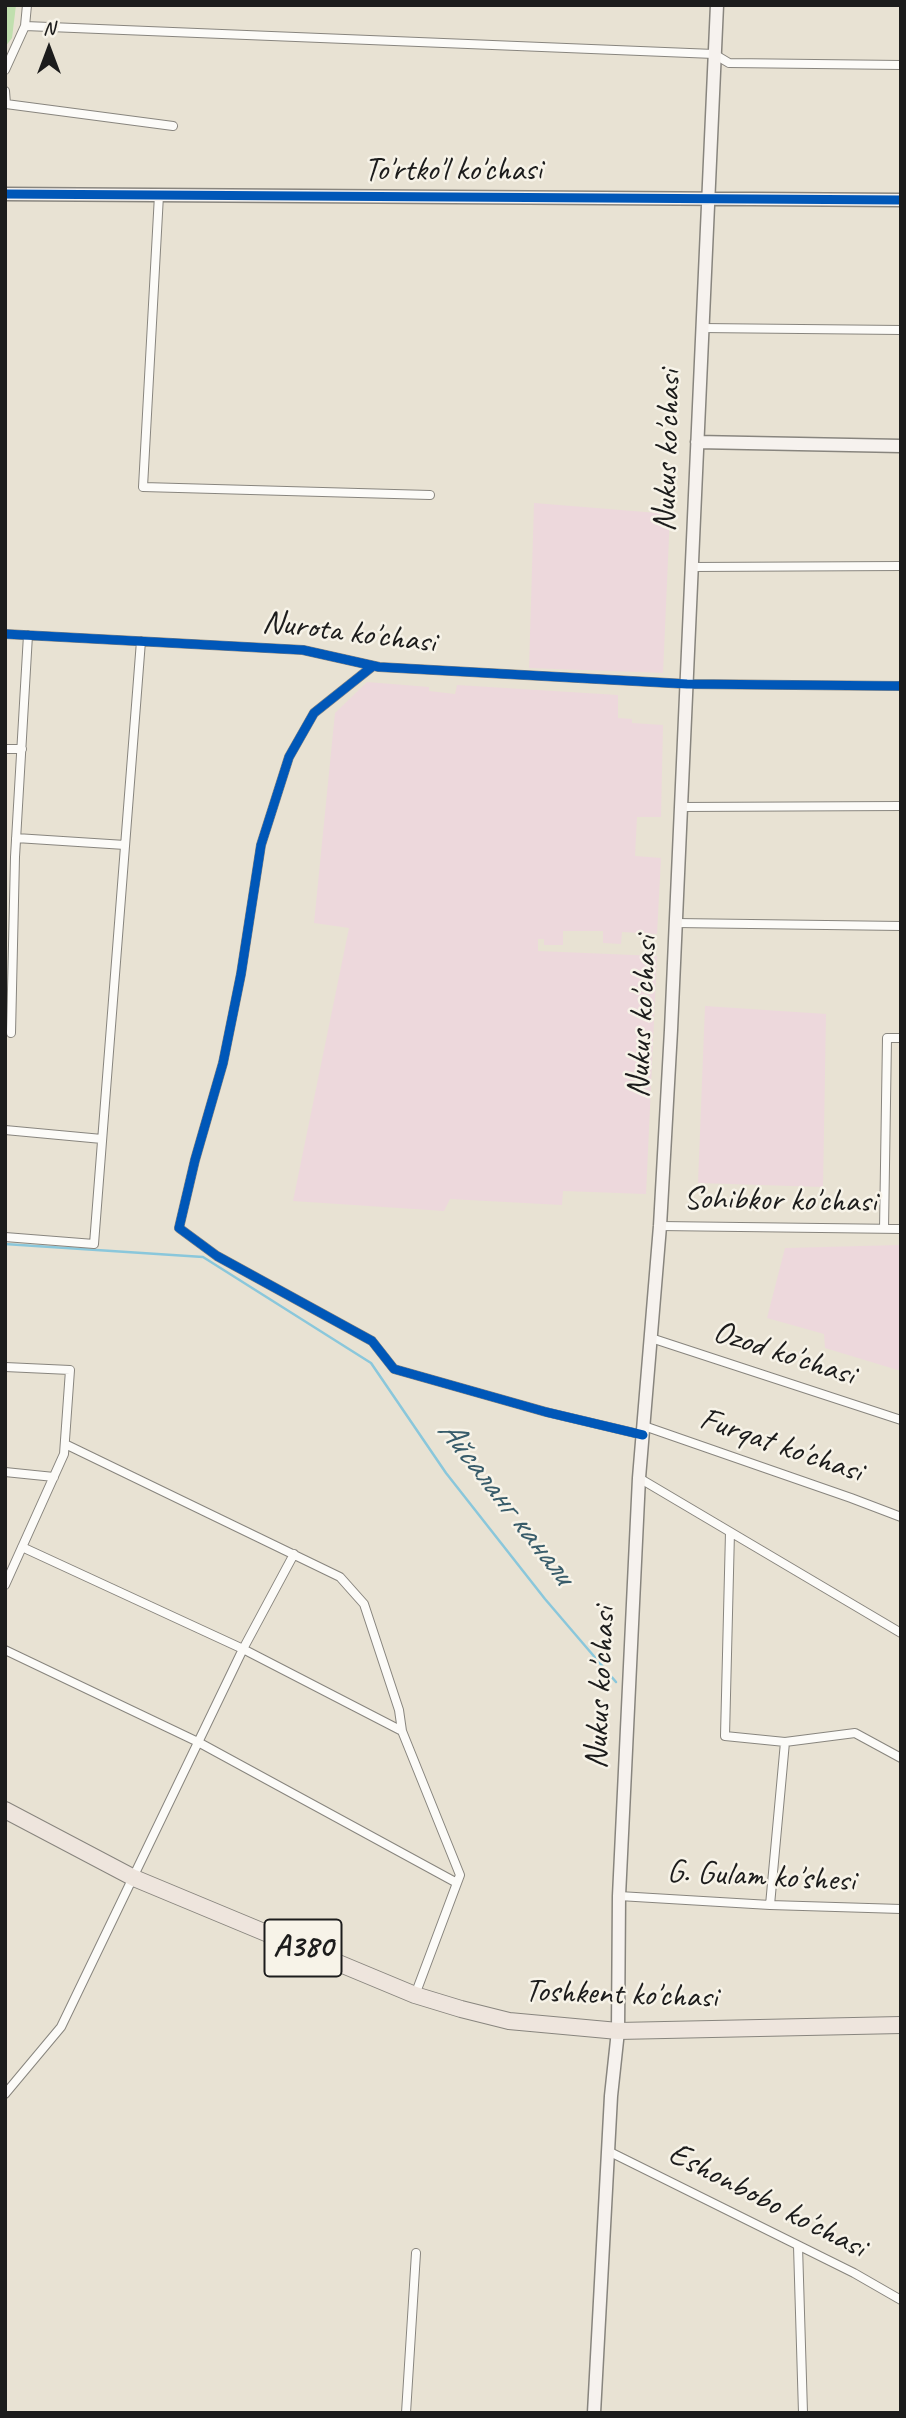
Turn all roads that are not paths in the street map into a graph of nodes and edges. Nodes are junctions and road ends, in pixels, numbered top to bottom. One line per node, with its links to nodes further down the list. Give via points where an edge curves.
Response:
1 (26, 5): 3 (street)
2 (717, 5): 4 (main road, Nukus ko'chasi)
3 (25, 26): 4 (street); 6 (street)
4 (714, 54): 5 (street, via 729,62); 11 (main road, Nukus ko'chasi)
5 (901, 65)
6 (5, 70)
7 (5, 91): 8 (street, via 6,104)
8 (173, 127)
9 (5, 194): 10 (main road, To'rtko'l ko'chasi)
10 (159, 195): 11 (main road, To'rtko'l ko'chasi); 17 (street, via 143,487)
11 (707, 199): 12 (main road, To'rtko'l ko'chasi); 13 (main road, Nukus ko'chasi)
12 (901, 200)
13 (701, 328): 14 (street); 15 (main road, Nukus ko'chasi)
14 (901, 330)
15 (696, 442): 16 (main road); 19 (main road, Nukus ko'chasi)
16 (901, 446)
17 (430, 495)
18 (901, 566): 19 (street)
19 (692, 567): 24 (main road, Nukus ko'chasi)
20 (5, 634): 21 (street, Nurota ko'chasi)
21 (28, 635): 22 (street, Nurota ko'chasi); 27 (street)
22 (141, 641): 23 (street, Nurota ko'chasi, via 303,650); 31 (street)
23 (373, 666): 24 (street, Nurota ko'chasi); 48 (street, Furqat ko'chasi, via 314,713 289,757 261,845 223,1063 179,1228 217,1256 372,1341 394,1369 546,1412)
24 (687, 684): 25 (street, Nurota ko'chasi); 29 (main road, Nukus ko'chasi)
25 (901, 686)
26 (5, 749): 27 (street)
27 (22, 749): 30 (street)
28 (901, 806): 29 (street)
29 (681, 807): 34 (main road, Nukus ko'chasi)
30 (16, 838): 31 (street); 33 (street)
31 (125, 845): 40 (street)
32 (5, 857): 33 (street)
33 (15, 857): 36 (street)
34 (676, 923): 35 (street); 41 (main road, Nukus ko'chasi)
35 (901, 926)
36 (9, 962): 37 (street)
37 (11, 1033)
38 (901, 1038): 42 (street, via 887,1038)
39 (5, 1130): 40 (street)
40 (102, 1139): 44 (street, via 94,1244)
41 (660, 1226): 42 (street, Sohibkor ko'chasi); 45 (main road, Nukus ko'chasi)
42 (884, 1229): 43 (street, Sohibkor ko'chasi)
43 (901, 1229)
44 (5, 1237)
45 (651, 1338): 47 (street, Ozod ko'chasi); 48 (main road, Nukus ko'chasi)
46 (5, 1367): 49 (street, via 70,1370)
47 (901, 1420)
48 (643, 1431): 52 (main road, Nukus ko'chasi); 53 (street, Furqat ko'chasi)
49 (65, 1444): 51 (street); 56 (street)
50 (5, 1472): 51 (street)
51 (54, 1477): 55 (street)
52 (639, 1478): 54 (street); 68 (main road, Nukus ko'chasi)
53 (901, 1517)
54 (730, 1532): 58 (street); 63 (street, via 724,1736)
55 (22, 1547): 57 (street); 59 (street)
56 (293, 1554): 59 (street); 61 (street, via 340,1577 364,1604 400,1710)
57 (5, 1585)
58 (901, 1633)
59 (243, 1649): 61 (street); 62 (street)
60 (5, 1650): 62 (street)
61 (402, 1731): 67 (street, via 460,1875)
62 (198, 1742): 66 (street); 67 (street)
63 (785, 1742): 64 (street, via 855,1733); 69 (street)
64 (901, 1758)
65 (5, 1810): 66 (highway, Toshkent ko'chasi / A380)
66 (134, 1878): 71 (highway, Toshkent ko'chasi / A380); 74 (street, via 61,2028)
67 (457, 1883): 71 (street)
68 (619, 1896): 69 (street, G. Gulam ko'shesi); 73 (main road, Nukus ko'chasi)
69 (770, 1905): 70 (street, G. Gulam ko'shesi)
70 (901, 1909)
71 (415, 1995): 73 (highway, Toshkent ko'chasi / A380, via 509,2021)
72 (901, 2025): 73 (highway, Toshkent ko'chasi / A380)
73 (618, 2031): 75 (main road, Nukus ko'chasi)
74 (5, 2094)
75 (608, 2151): 76 (street, Eshonbobo ko'chasi); 80 (main road, Nukus ko'chasi)
76 (798, 2246): 78 (street, Eshonbobo ko'chasi); 81 (street)
77 (416, 2253): 79 (street)
78 (901, 2300)
79 (406, 2413)
80 (594, 2413)
81 (803, 2413)

